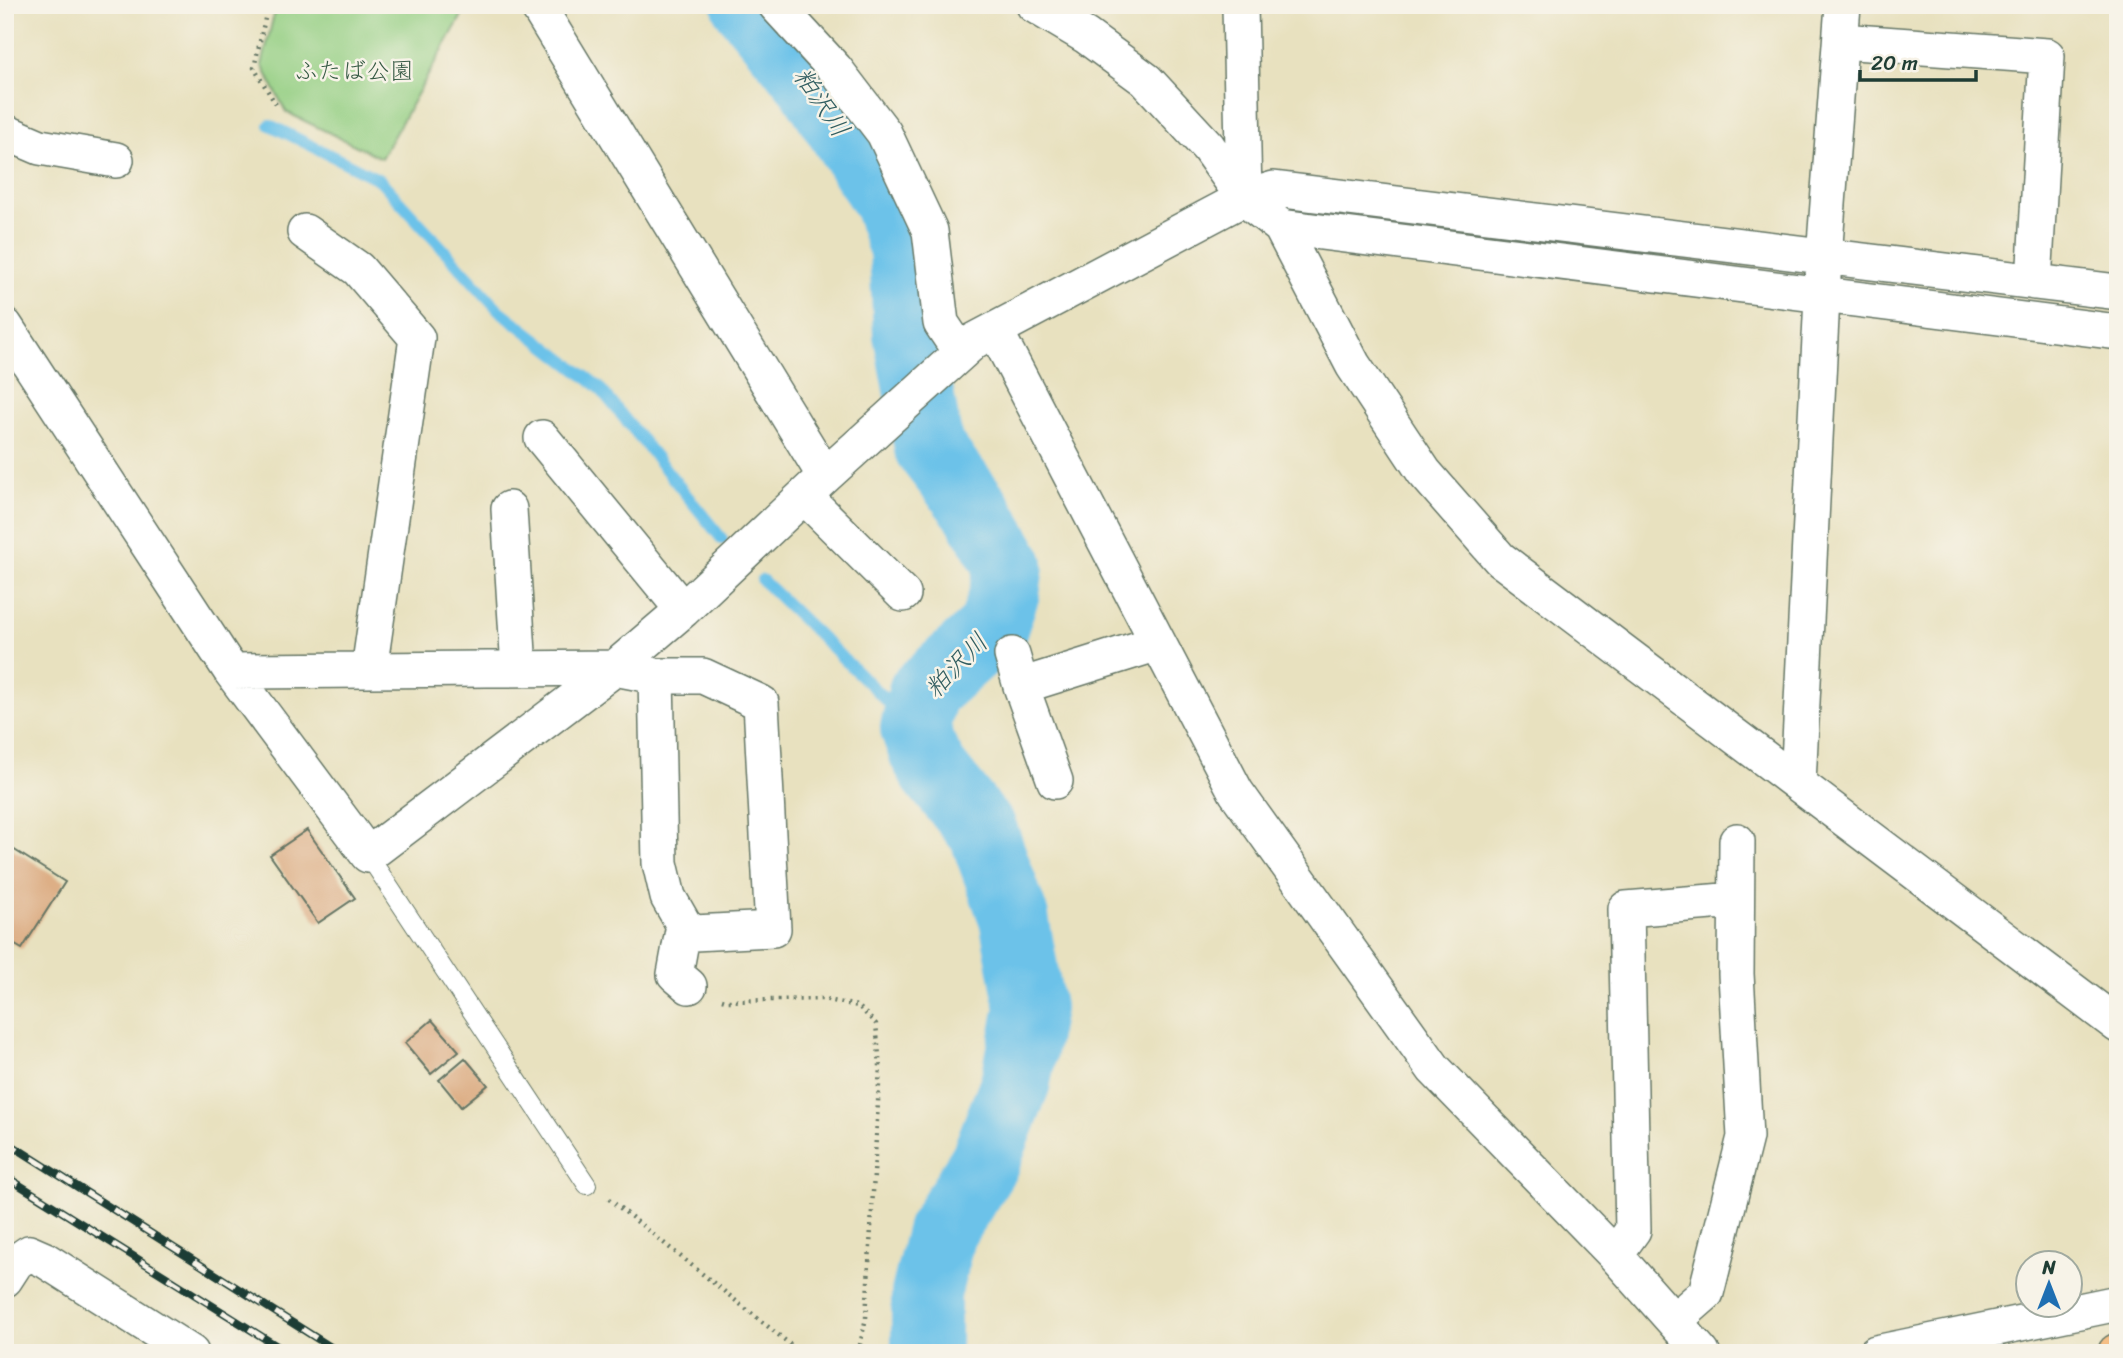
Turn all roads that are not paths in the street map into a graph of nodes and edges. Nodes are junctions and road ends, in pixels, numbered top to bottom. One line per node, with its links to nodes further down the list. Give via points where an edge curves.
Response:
1 (537, 5): 21 (street)
2 (776, 5): 19 (street, via 835,69 884,133 930,231 941,323)
3 (1034, 5): 9 (street, via 1146,80 1208,147)
4 (1240, 5): 9 (street)
5 (1843, 5): 6 (street)
6 (1841, 41): 12 (street); 13 (street, via 2047,56)
7 (5, 132): 8 (street, via 40,147)
8 (116, 160)
9 (1244, 198): 10 (street); 12 (street, via 1274,189); 17 (street)
10 (1281, 227): 15 (street); 32 (street, via 1353,365 1424,472 1500,559)
11 (305, 232): 28 (street, via 358,269 417,338)
12 (1824, 257): 13 (street); 15 (street)
13 (2034, 282): 14 (street)
14 (2118, 292)
15 (1822, 296): 18 (street); 32 (street)
16 (5, 326): 29 (street)
17 (995, 330): 19 (street); 25 (street)
18 (2118, 332)
19 (961, 353): 21 (street)
20 (542, 438): 24 (street)
21 (815, 487): 23 (street); 24 (street)
22 (509, 509): 27 (street)
23 (903, 594)
24 (683, 610): 26 (street)
25 (1158, 643): 31 (street, via 1016,671); 40 (street, via 1236,792 1434,1069)
26 (615, 668): 27 (street); 30 (street); 34 (street)
27 (519, 669): 28 (street)
28 (369, 670): 29 (street)
29 (230, 671): 34 (street)
30 (656, 676): 36 (street, via 660,863 668,897); 36 (street, via 703,676 761,703 773,929 694,933)
31 (1055, 781)
32 (1798, 783): 38 (street)
33 (1737, 841): 35 (street)
34 (368, 855): 39 (lane)
35 (1737, 900): 40 (street, via 1626,909 1633,1230); 43 (street, via 1745,1137 1706,1293)
36 (684, 925): 37 (street, via 675,974)
37 (689, 986)
38 (2118, 1025)
39 (587, 1185)
40 (1615, 1255): 43 (street)
41 (5, 1279): 44 (street, via 29,1253)
42 (2118, 1303): 46 (street)
43 (1674, 1321): 45 (street)
44 (191, 1353)
45 (1702, 1353)
46 (1876, 1353)

